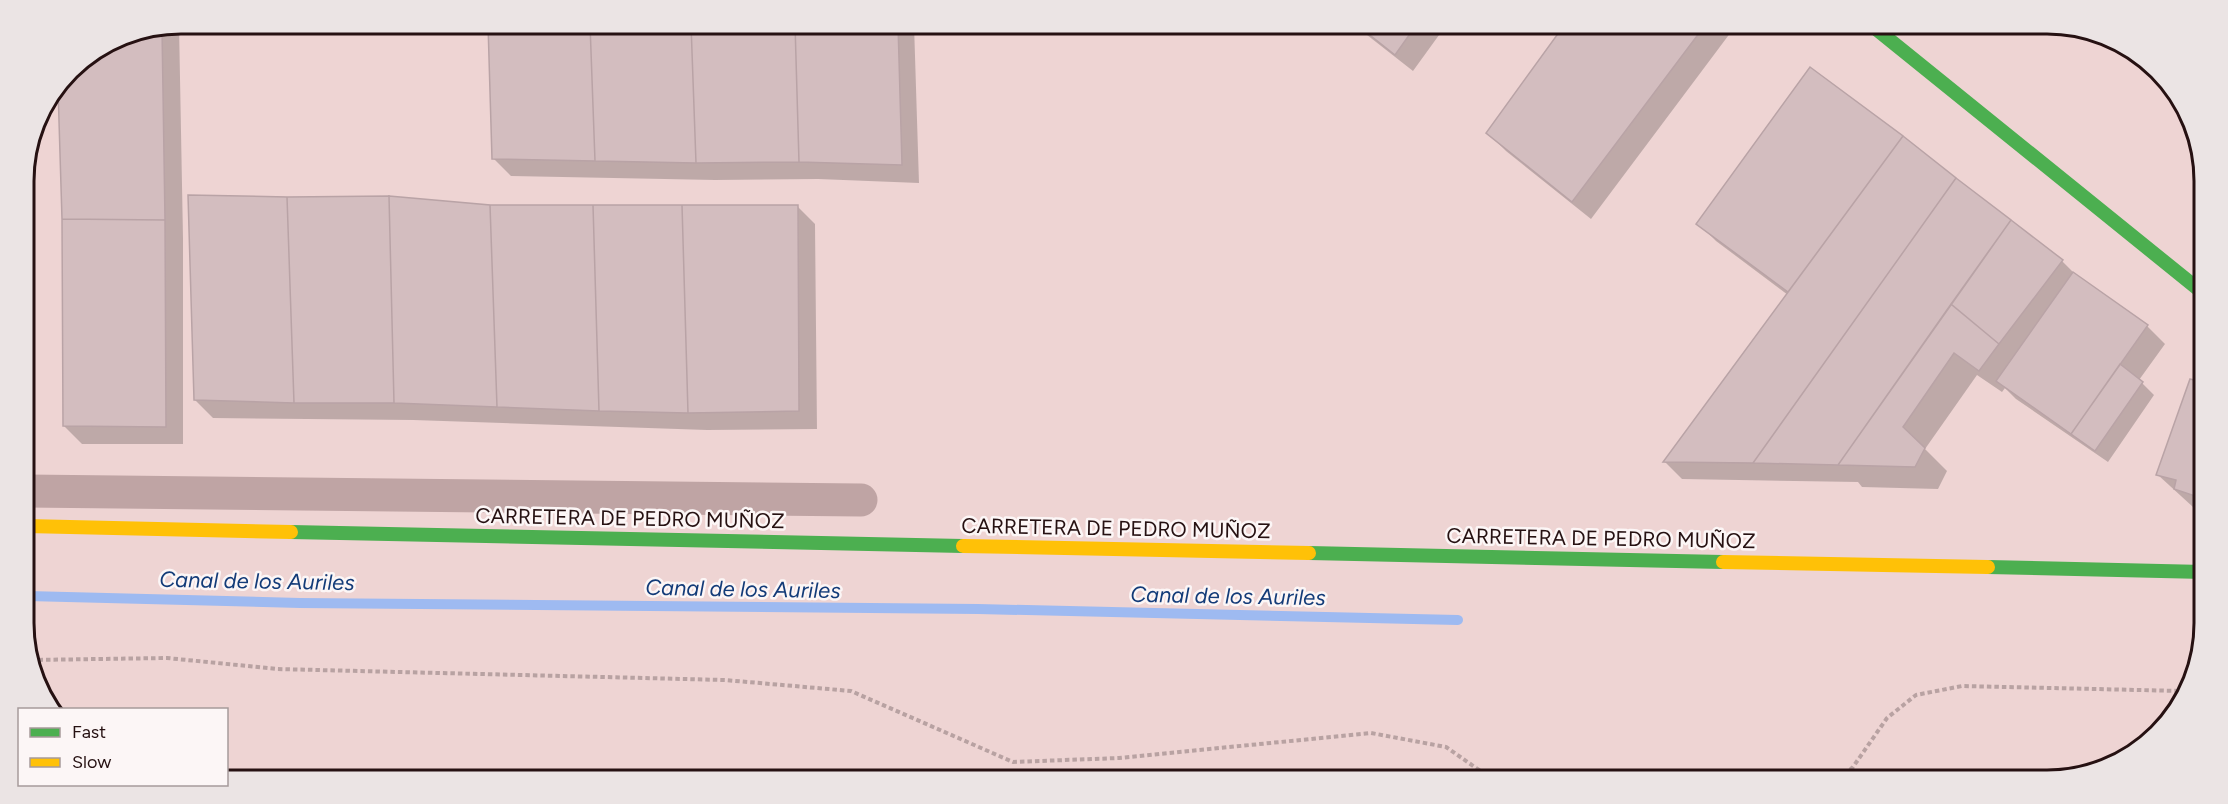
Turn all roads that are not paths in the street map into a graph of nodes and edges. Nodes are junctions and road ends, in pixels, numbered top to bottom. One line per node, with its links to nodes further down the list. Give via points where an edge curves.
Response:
1 (1882, 34): 2 (main road)
2 (2194, 286)
3 (34, 491): 4 (street)
4 (861, 500)
5 (34, 526): 6 (main road, CARRETERA DE PEDRO MUÑOZ)
6 (2194, 572)

